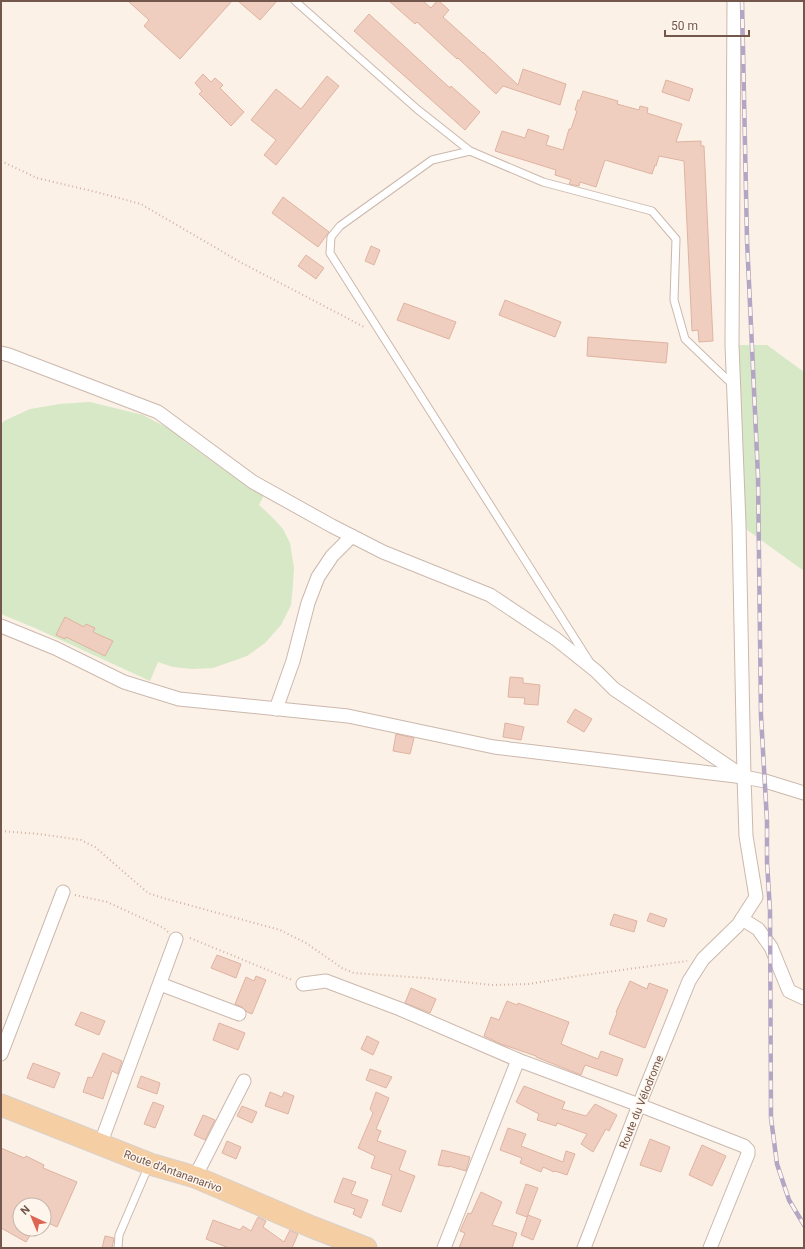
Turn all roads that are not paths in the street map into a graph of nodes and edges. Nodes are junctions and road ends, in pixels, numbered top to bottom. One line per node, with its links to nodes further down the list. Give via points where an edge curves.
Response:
1 (295, 1): 3 (lane, via 417,109)
2 (734, 1): 5 (street, Route du Vélodrome)
3 (470, 151): 5 (lane, via 543,182 652,211 676,239 674,300 685,339); 8 (lane, via 432,160 340,226 330,237 330,253)
4 (1, 353): 6 (street, via 158,412 253,482)
5 (734, 387): 10 (street, Route du Vélodrome, via 740,524)
6 (352, 536): 8 (street, via 383,552 490,595 556,639); 9 (street, via 332,556 318,577)
7 (1, 626): 9 (street, via 55,648 124,682 179,699)
8 (596, 671): 10 (street, via 614,689)
9 (276, 709): 10 (street, via 348,716 494,747)
10 (744, 777): 11 (street); 13 (street, Route du Vélodrome, via 746,836 756,897)
11 (804, 793)
12 (63, 892): 19 (street)
13 (742, 919): 17 (street, via 758,929 771,947 789,991); 23 (street, Route du Vélodrome, via 703,959 689,981)
14 (176, 939): 15 (street)
15 (160, 984): 18 (street); 24 (street)
16 (303, 984): 20 (street, via 326,981 400,1009)
17 (804, 998)
18 (239, 1014)
19 (1, 1054)
20 (518, 1060): 23 (street); 29 (street)
21 (244, 1080): 26 (street)
22 (1, 1105): 24 (main road, Route d'Antananarivo)
23 (639, 1105): 30 (street, Route du Vélodrome); 31 (street, via 744,1146 748,1150)
24 (100, 1145): 25 (main road, Route d'Antananarivo)
25 (150, 1164): 26 (main road, Route d'Antananarivo); 27 (lane, via 119,1235)
26 (195, 1177): 28 (main road, Route d'Antananarivo)
27 (118, 1248)
28 (366, 1248)
29 (444, 1248)
30 (584, 1248)
31 (710, 1248)

